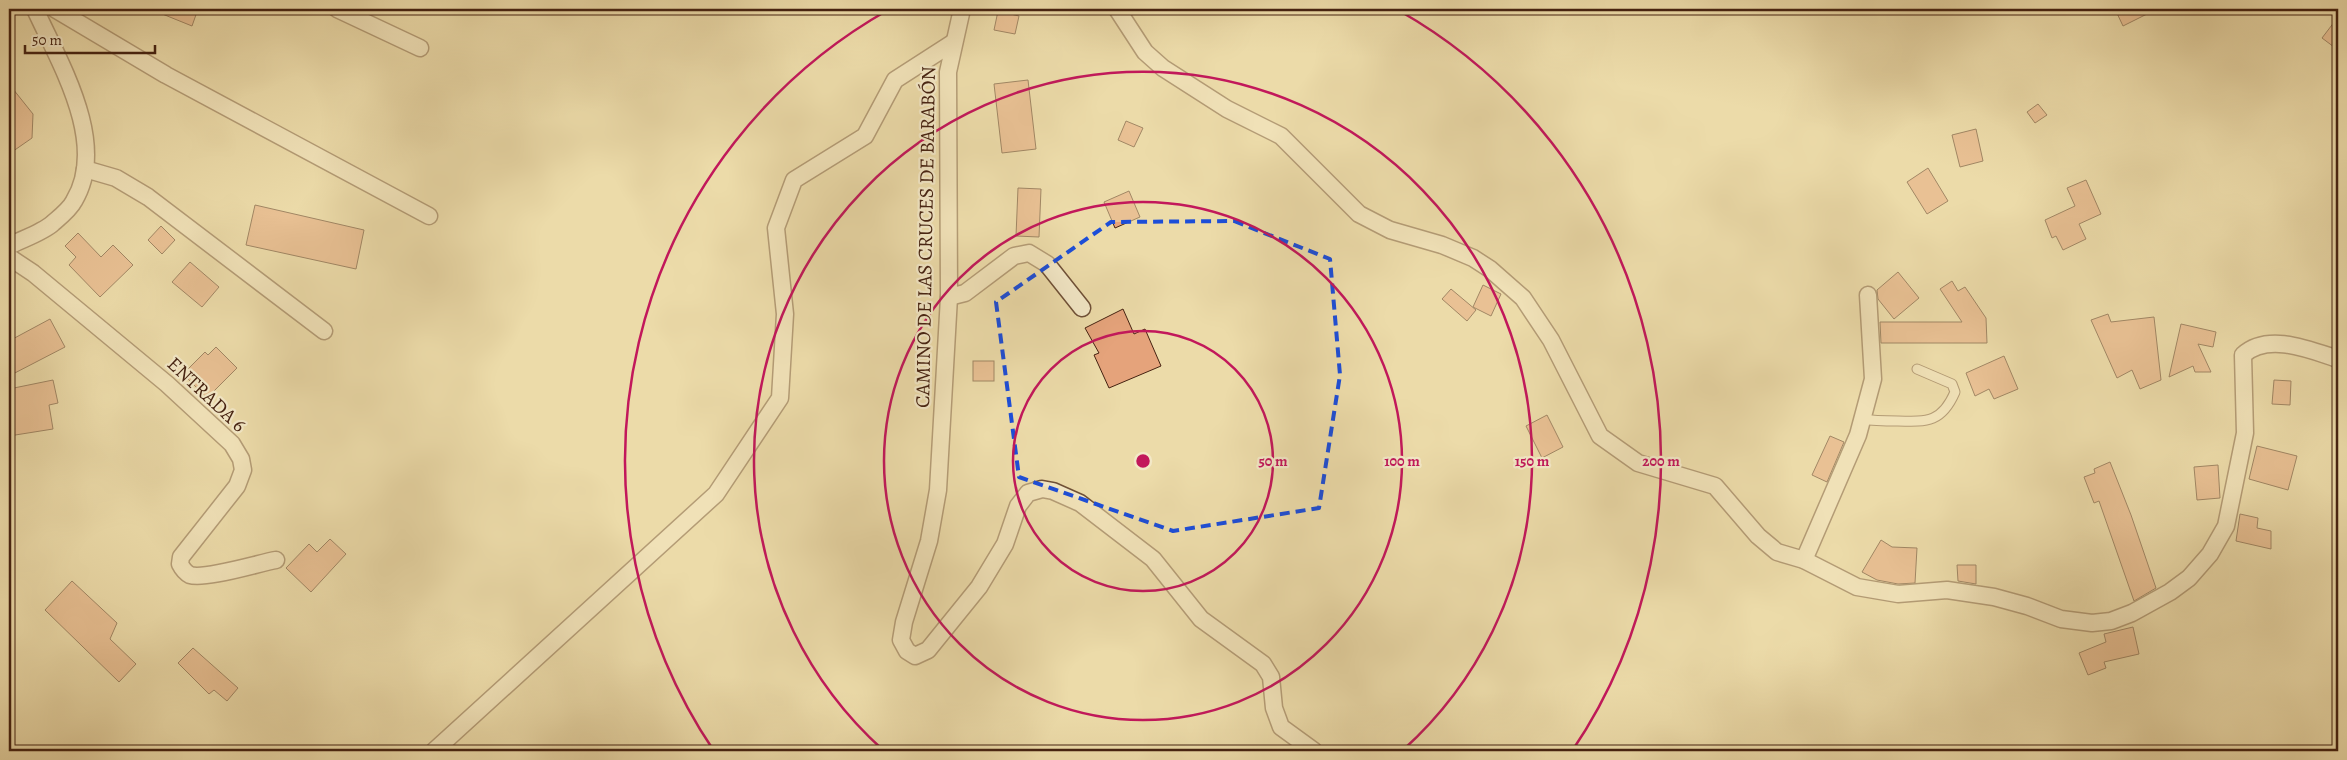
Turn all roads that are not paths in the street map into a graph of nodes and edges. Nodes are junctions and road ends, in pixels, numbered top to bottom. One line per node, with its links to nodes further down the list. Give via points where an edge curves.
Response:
1 (35, 9): 8 (street, via 77,103 85,137)
2 (55, 9): 9 (street, via 166,75)
3 (337, 9): 7 (street)
4 (962, 9): 6 (street, CAMINO DE LAS CRUCES DE BARABÓN)
5 (1117, 9): 20 (street, via 1145,52 1163,68 1227,108 1281,136 1359,214 1390,230 1473,258 1517,292 1551,340 1600,436 1638,463 1715,486 1758,536 1777,552)
6 (954, 42): 13 (street, CAMINO DE LAS CRUCES DE BARABÓN, via 948,72); 21 (street, via 895,80 865,136 794,180 776,228 785,314 780,398 716,494)
7 (420, 48)
8 (85, 169): 10 (street, via 74,201 52,225); 15 (street, via 116,178 148,197)
9 (429, 216)
10 (9, 246)
11 (9, 257): 19 (street, ENTRADA 6, via 33,273 167,384 232,444 241,459 243,470 237,486 181,557 183,569 191,575 209,575)
12 (1868, 295): 18 (street, via 1873,379)
13 (949, 297): 14 (street, via 965,293 1014,256 1029,253 1047,264); 22 (street, CAMINO DE LAS CRUCES DE BARABÓN, via 938,490 929,541 904,622 901,640 907,651 915,656 928,650 980,587 1004,544 1018,506 1028,493 1053,491 1080,503 1153,559 1200,619 1263,664 1271,677 1274,708 1281,727)
14 (1082, 308)
15 (324, 331)
16 (2338, 359): 20 (street, via 2278,344 2259,345 2243,355 2245,433 2231,508 2218,542 2189,578 2132,613 2111,621 2092,623 2061,619 2018,604 1947,590 1898,594 1857,587)
17 (1917, 369): 18 (lane, via 1952,384 1955,392 1949,406 1938,417 1926,422)
18 (1862, 418): 20 (street, via 1858,435)
19 (276, 560)
20 (1804, 560)
21 (434, 751)
22 (1314, 751)

